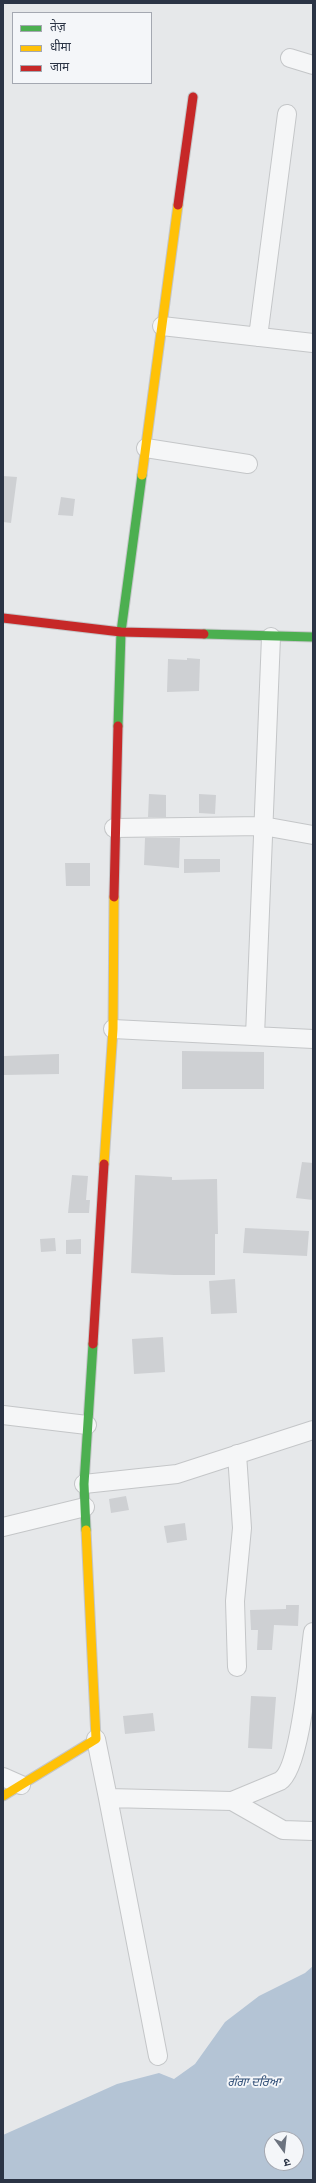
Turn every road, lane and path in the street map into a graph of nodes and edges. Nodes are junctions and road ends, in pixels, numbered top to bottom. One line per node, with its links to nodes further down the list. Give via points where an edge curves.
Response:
1 (290, 58): 2 (street)
2 (313, 65)
3 (194, 97): 5 (street)
4 (287, 114): 6 (street)
5 (162, 326): 6 (street); 8 (street)
6 (258, 337): 7 (street)
7 (313, 343)
8 (146, 448): 9 (street); 11 (street)
9 (248, 464)
10 (3, 618): 11 (street)
11 (121, 632): 12 (street); 15 (street)
12 (271, 637): 13 (street); 14 (street)
13 (313, 638)
14 (263, 826): 15 (street); 16 (street); 18 (street)
15 (114, 828): 17 (street)
16 (313, 835)
17 (113, 1029): 18 (street); 21 (street)
18 (255, 1036): 19 (street)
19 (313, 1039)
20 (3, 1415): 21 (street)
21 (87, 1425): 24 (street)
22 (313, 1430): 23 (street)
23 (237, 1454): 24 (street, via 177,1474); 28 (street, via 242,1528 235,1601)
24 (84, 1484): 25 (street)
25 (85, 1507): 26 (street); 30 (street)
26 (3, 1527)
27 (313, 1632): 29 (street)
28 (237, 1667)
29 (307, 1718): 35 (street, via 286,1778)
30 (96, 1739): 32 (street); 34 (street)
31 (3, 1777): 32 (street)
32 (21, 1784): 33 (street)
33 (3, 1796)
34 (108, 1798): 35 (street); 37 (street)
35 (232, 1801): 36 (street, via 283,1830)
36 (313, 1831)
37 (158, 2056)

